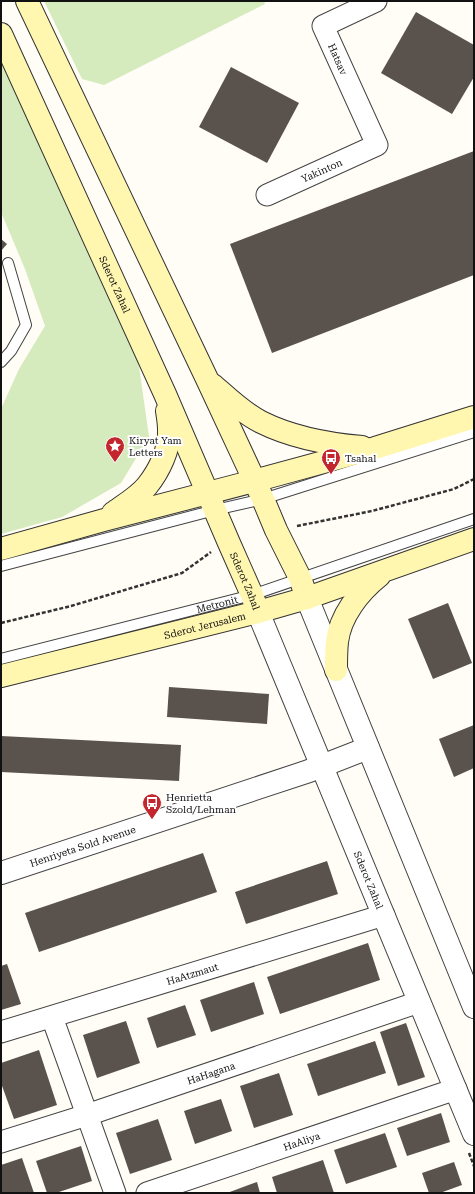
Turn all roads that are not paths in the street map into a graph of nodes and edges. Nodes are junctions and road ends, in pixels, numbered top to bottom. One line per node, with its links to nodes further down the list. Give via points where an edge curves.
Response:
1 (28, 1): 8 (main road)
2 (376, 1): 4 (street, Hatsav, via 323,26)
3 (1, 34): 9 (main road, Sderot Zahal)
4 (377, 145): 5 (street, Yakinton)
5 (267, 195)
6 (8, 263): 7 (lane, via 26,325 11,351)
7 (1, 362)
8 (207, 379): 12 (main road, via 233,403 261,422 295,436 329,444); 13 (main road)
9 (165, 394): 14 (main road, Sderot Zahal); 16 (main road, via 169,431 167,450 146,487)
10 (474, 417): 12 (main road)
11 (474, 432): 13 (lane)
12 (375, 448): 13 (main road)
13 (259, 490): 14 (main road); 21 (main road)
14 (211, 502): 16 (main road); 19 (lane); 22 (main road, Sderot Zahal)
15 (474, 519): 21 (lane)
16 (104, 520): 18 (main road)
17 (474, 539): 20 (main road, Sderot Jerusalem)
18 (1, 549)
19 (1, 566)
20 (386, 570): 21 (main road, Sderot Jerusalem); 24 (main road, via 366,585 349,609 337,642)
21 (303, 588): 22 (main road, Sderot Jerusalem); 24 (street)
22 (255, 604): 23 (lane, Metronit); 25 (main road, Sderot Jerusalem); 27 (street, Sderot Zahal)
23 (1, 659)
24 (336, 670): 26 (street)
25 (1, 676)
26 (368, 748): 27 (street, Henriyeta Sold Avenue); 31 (street)
27 (322, 766): 28 (street, Henriyeta Sold Avenue); 29 (street, Sderot Zahal)
28 (1, 873)
29 (384, 915): 30 (street, Sderot Zahal); 32 (street, HaAtzmaut)
30 (419, 1002): 34 (street, Sderot Zahal); 35 (street, HaHagana)
31 (474, 1007)
32 (52, 1017): 33 (street, HaAtzmaut); 35 (street)
33 (1, 1032)
34 (456, 1089): 36 (street, Sderot Zahal); 39 (street, HaAliya)
35 (87, 1115): 37 (street, HaHagana); 38 (street)
36 (474, 1134)
37 (1, 1142)
38 (115, 1193)
39 (147, 1193)

